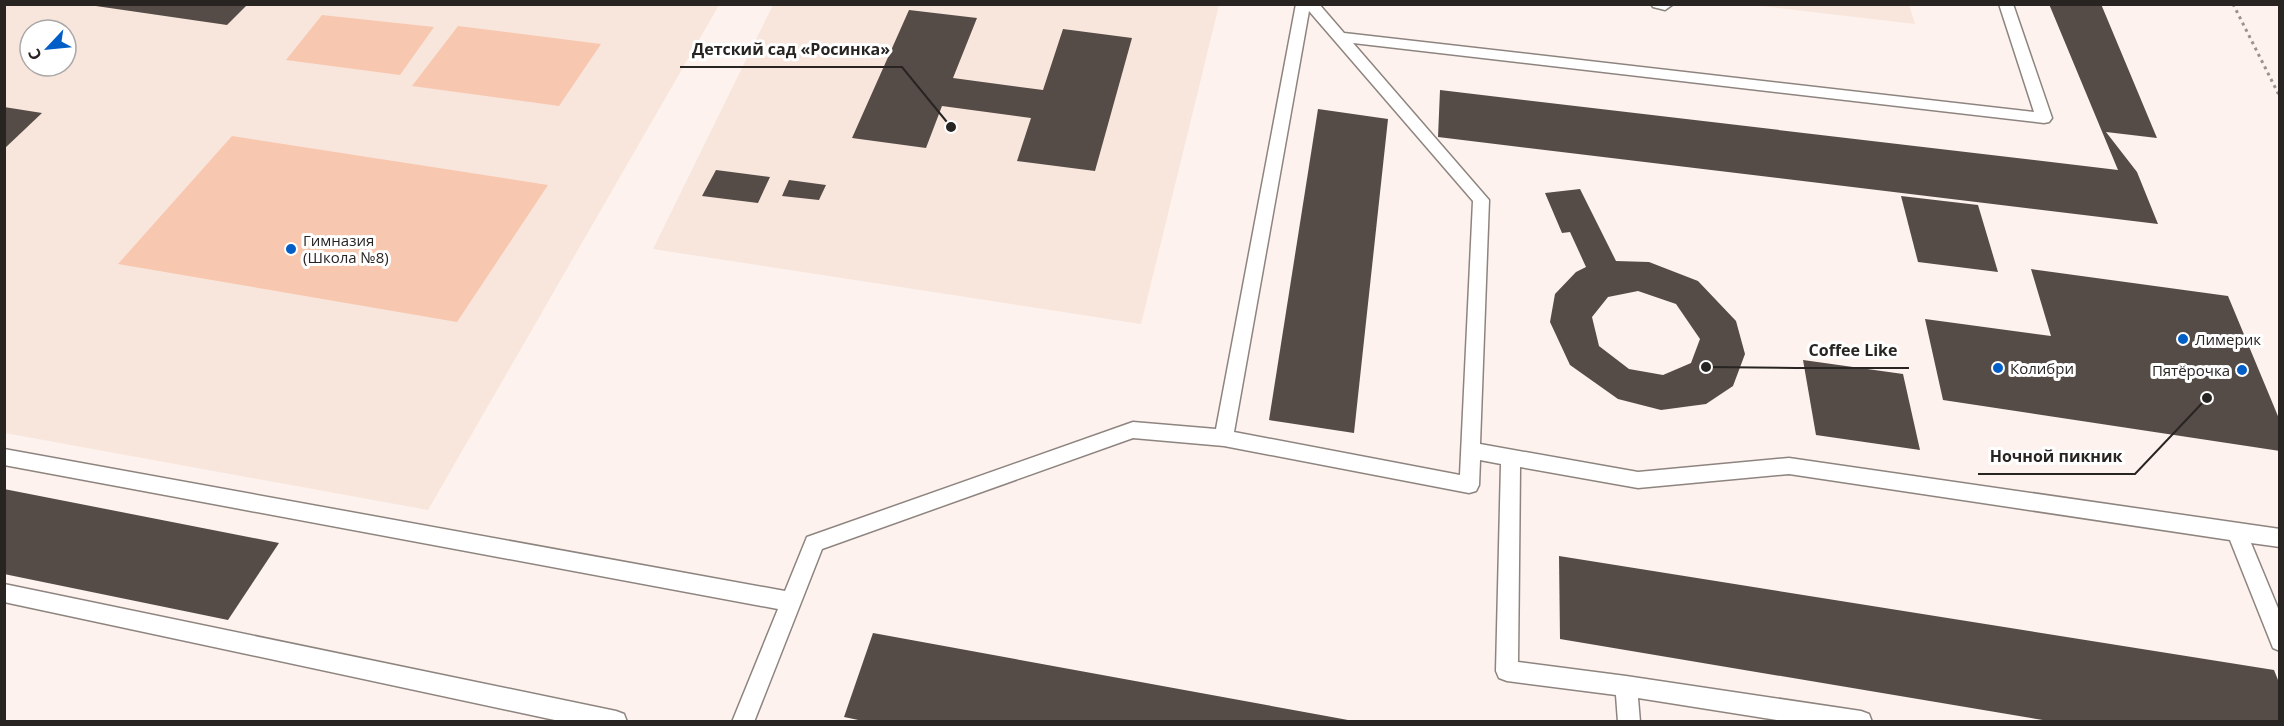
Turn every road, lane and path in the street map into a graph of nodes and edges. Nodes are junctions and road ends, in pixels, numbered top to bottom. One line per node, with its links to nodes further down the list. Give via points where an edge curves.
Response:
1 (1303, 4): 7 (lane)
2 (1311, 4): 5 (lane)
3 (2006, 4): 5 (lane, via 2044,118)
4 (2233, 4): 6 (path)
5 (1339, 37): 8 (lane, via 1482,200)
6 (2280, 97)
7 (1224, 438): 8 (lane, via 1469,485); 14 (lane, via 1133,430 814,543)
8 (1471, 450): 9 (lane)
9 (1511, 456): 11 (lane, via 1638,480 1789,466); 16 (lane, via 1507,671)
10 (4, 458): 14 (lane)
11 (2237, 531): 12 (lane); 15 (lane)
12 (2280, 538)
13 (4, 593): 17 (lane)
14 (791, 602): 18 (lane)
15 (2280, 641)
16 (1626, 686): 19 (lane); 20 (lane)
17 (616, 722)
18 (743, 722)
19 (1629, 722)
20 (1861, 722)

